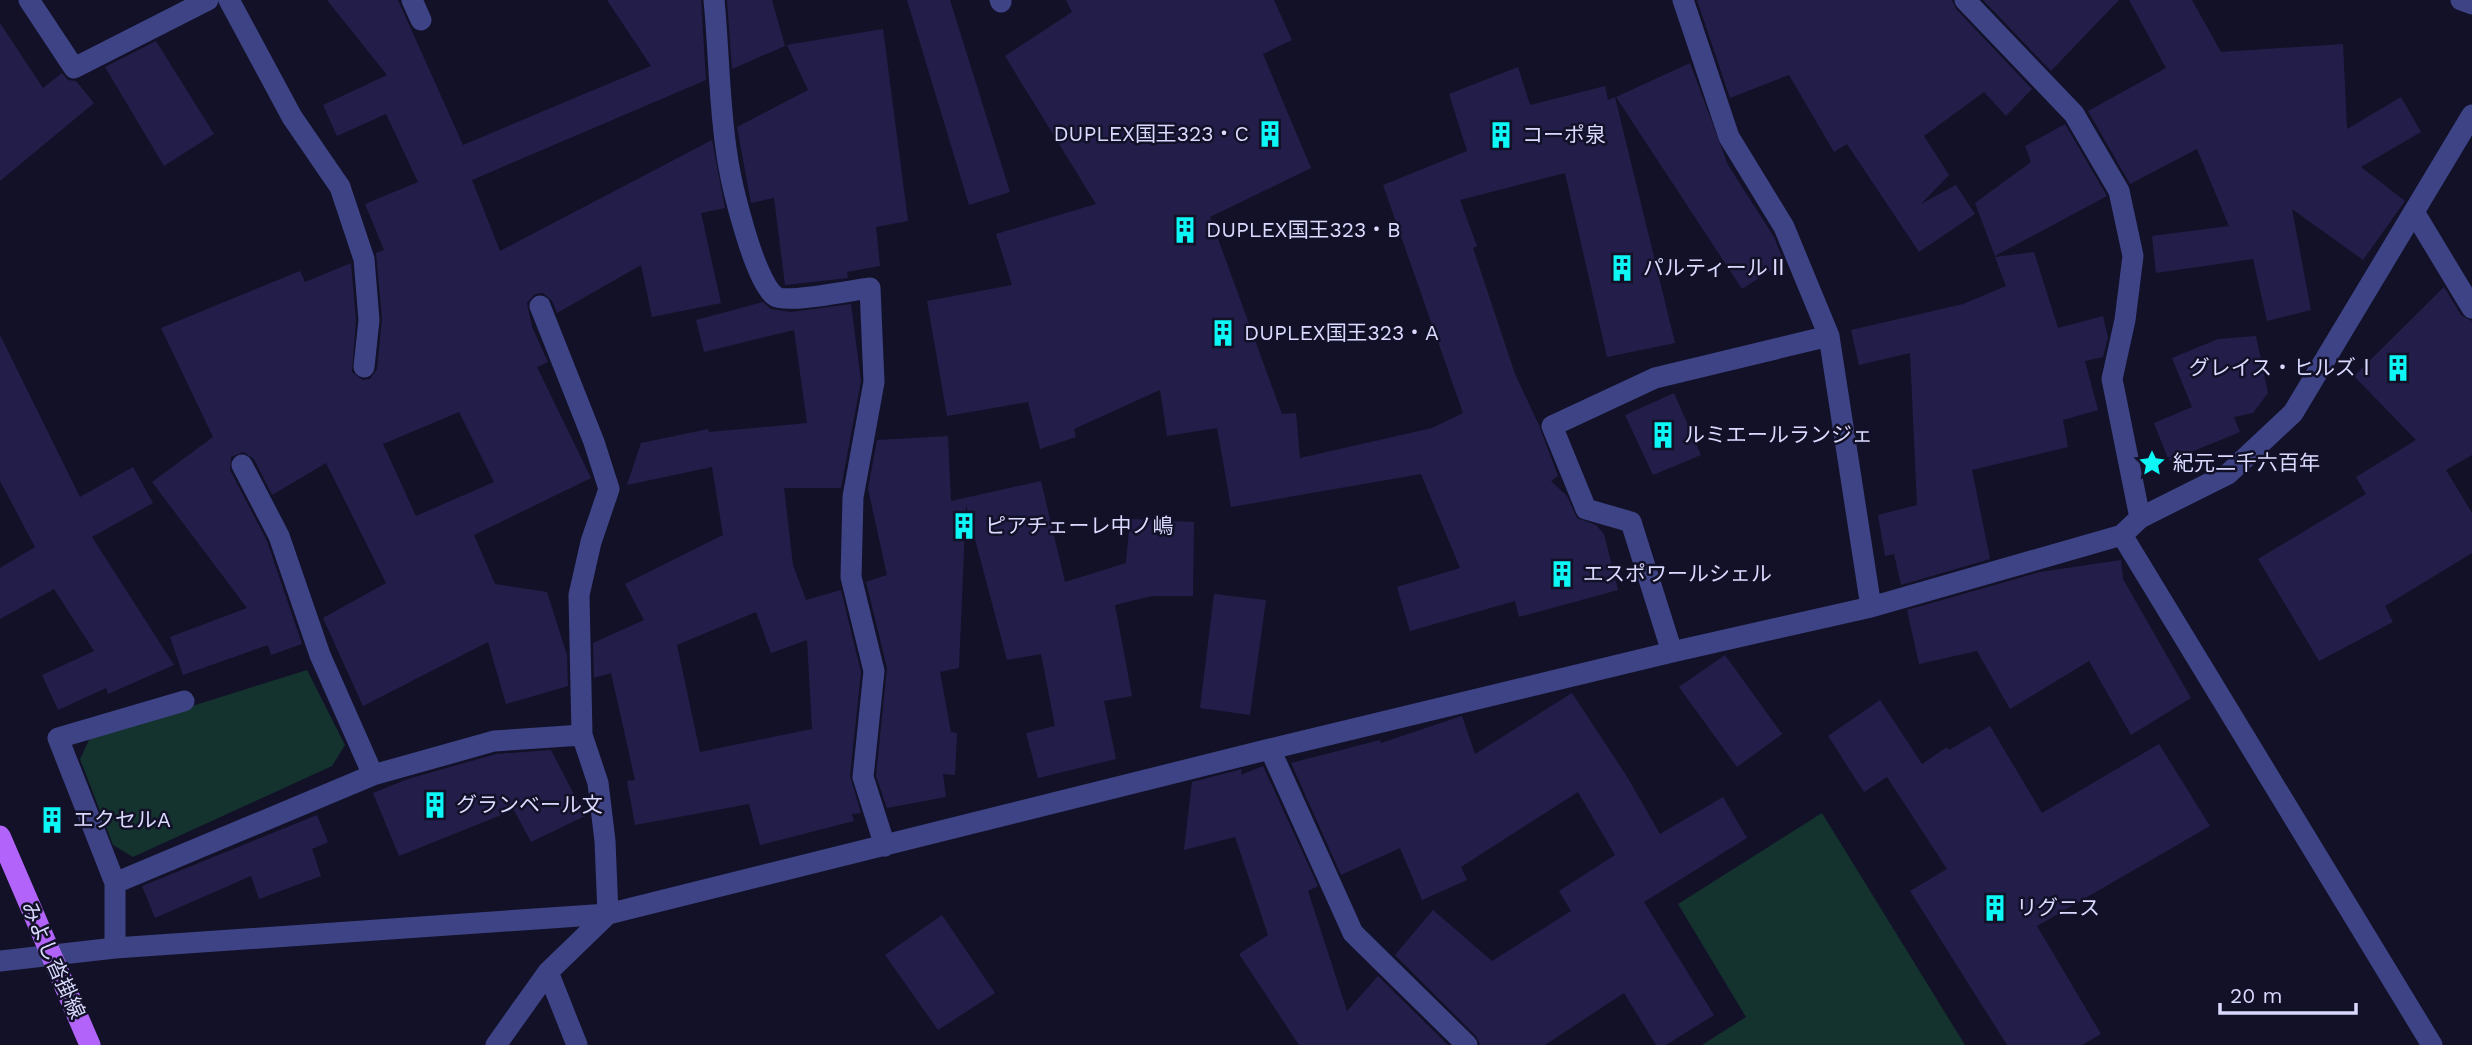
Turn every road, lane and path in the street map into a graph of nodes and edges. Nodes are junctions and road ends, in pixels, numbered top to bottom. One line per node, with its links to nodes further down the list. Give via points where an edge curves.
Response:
1 (29, 0): 2 (street, via 74,68)
2 (208, 0)
3 (229, 0): 16 (street, via 292,117 340,187 364,259 369,320)
4 (412, 0): 10 (street)
5 (714, 0): 27 (street, via 727,156 757,272 775,297 793,301 870,288 874,382 853,496 851,576 874,671 863,777)
6 (1683, 0): 15 (street, via 1729,136 1784,227)
7 (1965, 0): 18 (street, via 2074,114 2119,191 2133,256 2112,379)
8 (2461, 0): 9 (street)
9 (2472, 4)
10 (421, 20)
11 (2472, 115): 12 (street)
12 (2414, 212): 14 (street); 18 (street, via 2293,413 2228,474)
13 (540, 306): 23 (street, via 609,489 579,595)
14 (2472, 308)
15 (1829, 336): 20 (street); 21 (street, via 1655,378 1552,426 1586,509 1631,523)
16 (364, 367)
17 (242, 466): 25 (street, via 279,536 320,655)
18 (2140, 518): 19 (street)
19 (2122, 535): 20 (street); 38 (street)
20 (1871, 607): 21 (street)
21 (1672, 652): 24 (street)
22 (184, 701): 28 (street, via 58,738)
23 (582, 735): 25 (street, via 494,741); 29 (street, via 598,783)
24 (1270, 749): 27 (street); 37 (street, via 1353,933)
25 (373, 775): 28 (street)
26 (0, 836): 31 (main road, みよし沓掛線)
27 (885, 846): 29 (street)
28 (115, 883): 30 (street)
29 (608, 914): 30 (street); 33 (street)
30 (115, 948): 31 (street)
31 (49, 953): 32 (street); 34 (main road, みよし沓掛線)
32 (0, 961)
33 (548, 972): 35 (street); 36 (street)
34 (90, 1045)
35 (496, 1045)
36 (577, 1045)
37 (1467, 1045)
38 (2432, 1045)

